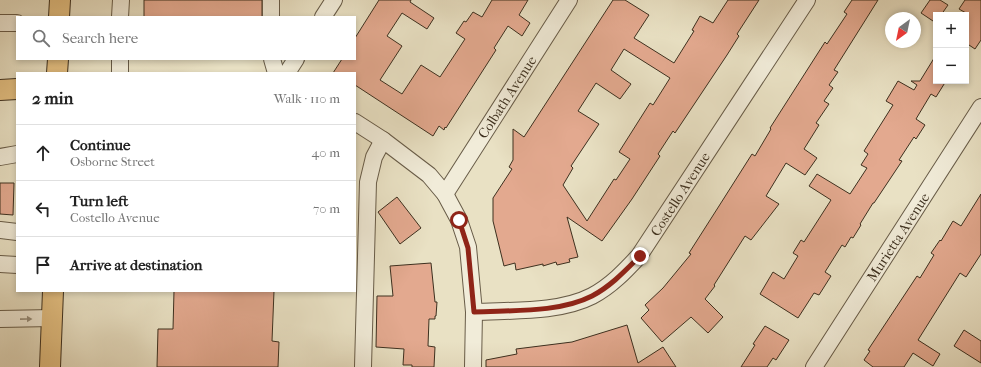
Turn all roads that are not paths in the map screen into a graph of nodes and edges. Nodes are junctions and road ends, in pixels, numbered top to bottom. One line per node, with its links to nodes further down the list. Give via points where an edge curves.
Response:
1 (60, 0): 7 (main road)
2 (121, 0): 8 (street)
3 (271, 0): 9 (street)
4 (334, 0): 10 (street)
5 (569, 0): 28 (street, Colbath Avenue)
6 (807, 0): 34 (street, Costello Avenue, via 640,256 614,282 592,296 559,308)
7 (59, 16)
8 (120, 16)
9 (271, 16)
10 (324, 16)
11 (0, 23): 12 (street)
12 (16, 23)
13 (58, 60): 17 (main road)
14 (120, 60): 18 (street)
15 (272, 60): 19 (street)
16 (295, 60): 20 (street)
17 (57, 72)
18 (120, 72)
19 (276, 72)
20 (289, 72)
21 (16, 89): 22 (main road)
22 (0, 90)
23 (981, 107): 40 (street, Murietta Avenue)
24 (356, 123): 25 (street)
25 (383, 140): 28 (street, via 429,175); 38 (street, via 374,157 368,182)
26 (16, 154): 27 (street)
27 (0, 157)
28 (445, 194): 34 (street, via 459,220 468,248)
29 (0, 230): 30 (street)
30 (16, 232)
31 (0, 264): 32 (street)
32 (16, 266)
33 (53, 292): 35 (main road)
34 (474, 312): 39 (street)
35 (52, 318): 36 (street, one-way to 35); 37 (main road)
36 (0, 320)
37 (50, 367)
38 (363, 367)
39 (473, 367)
40 (814, 367)

